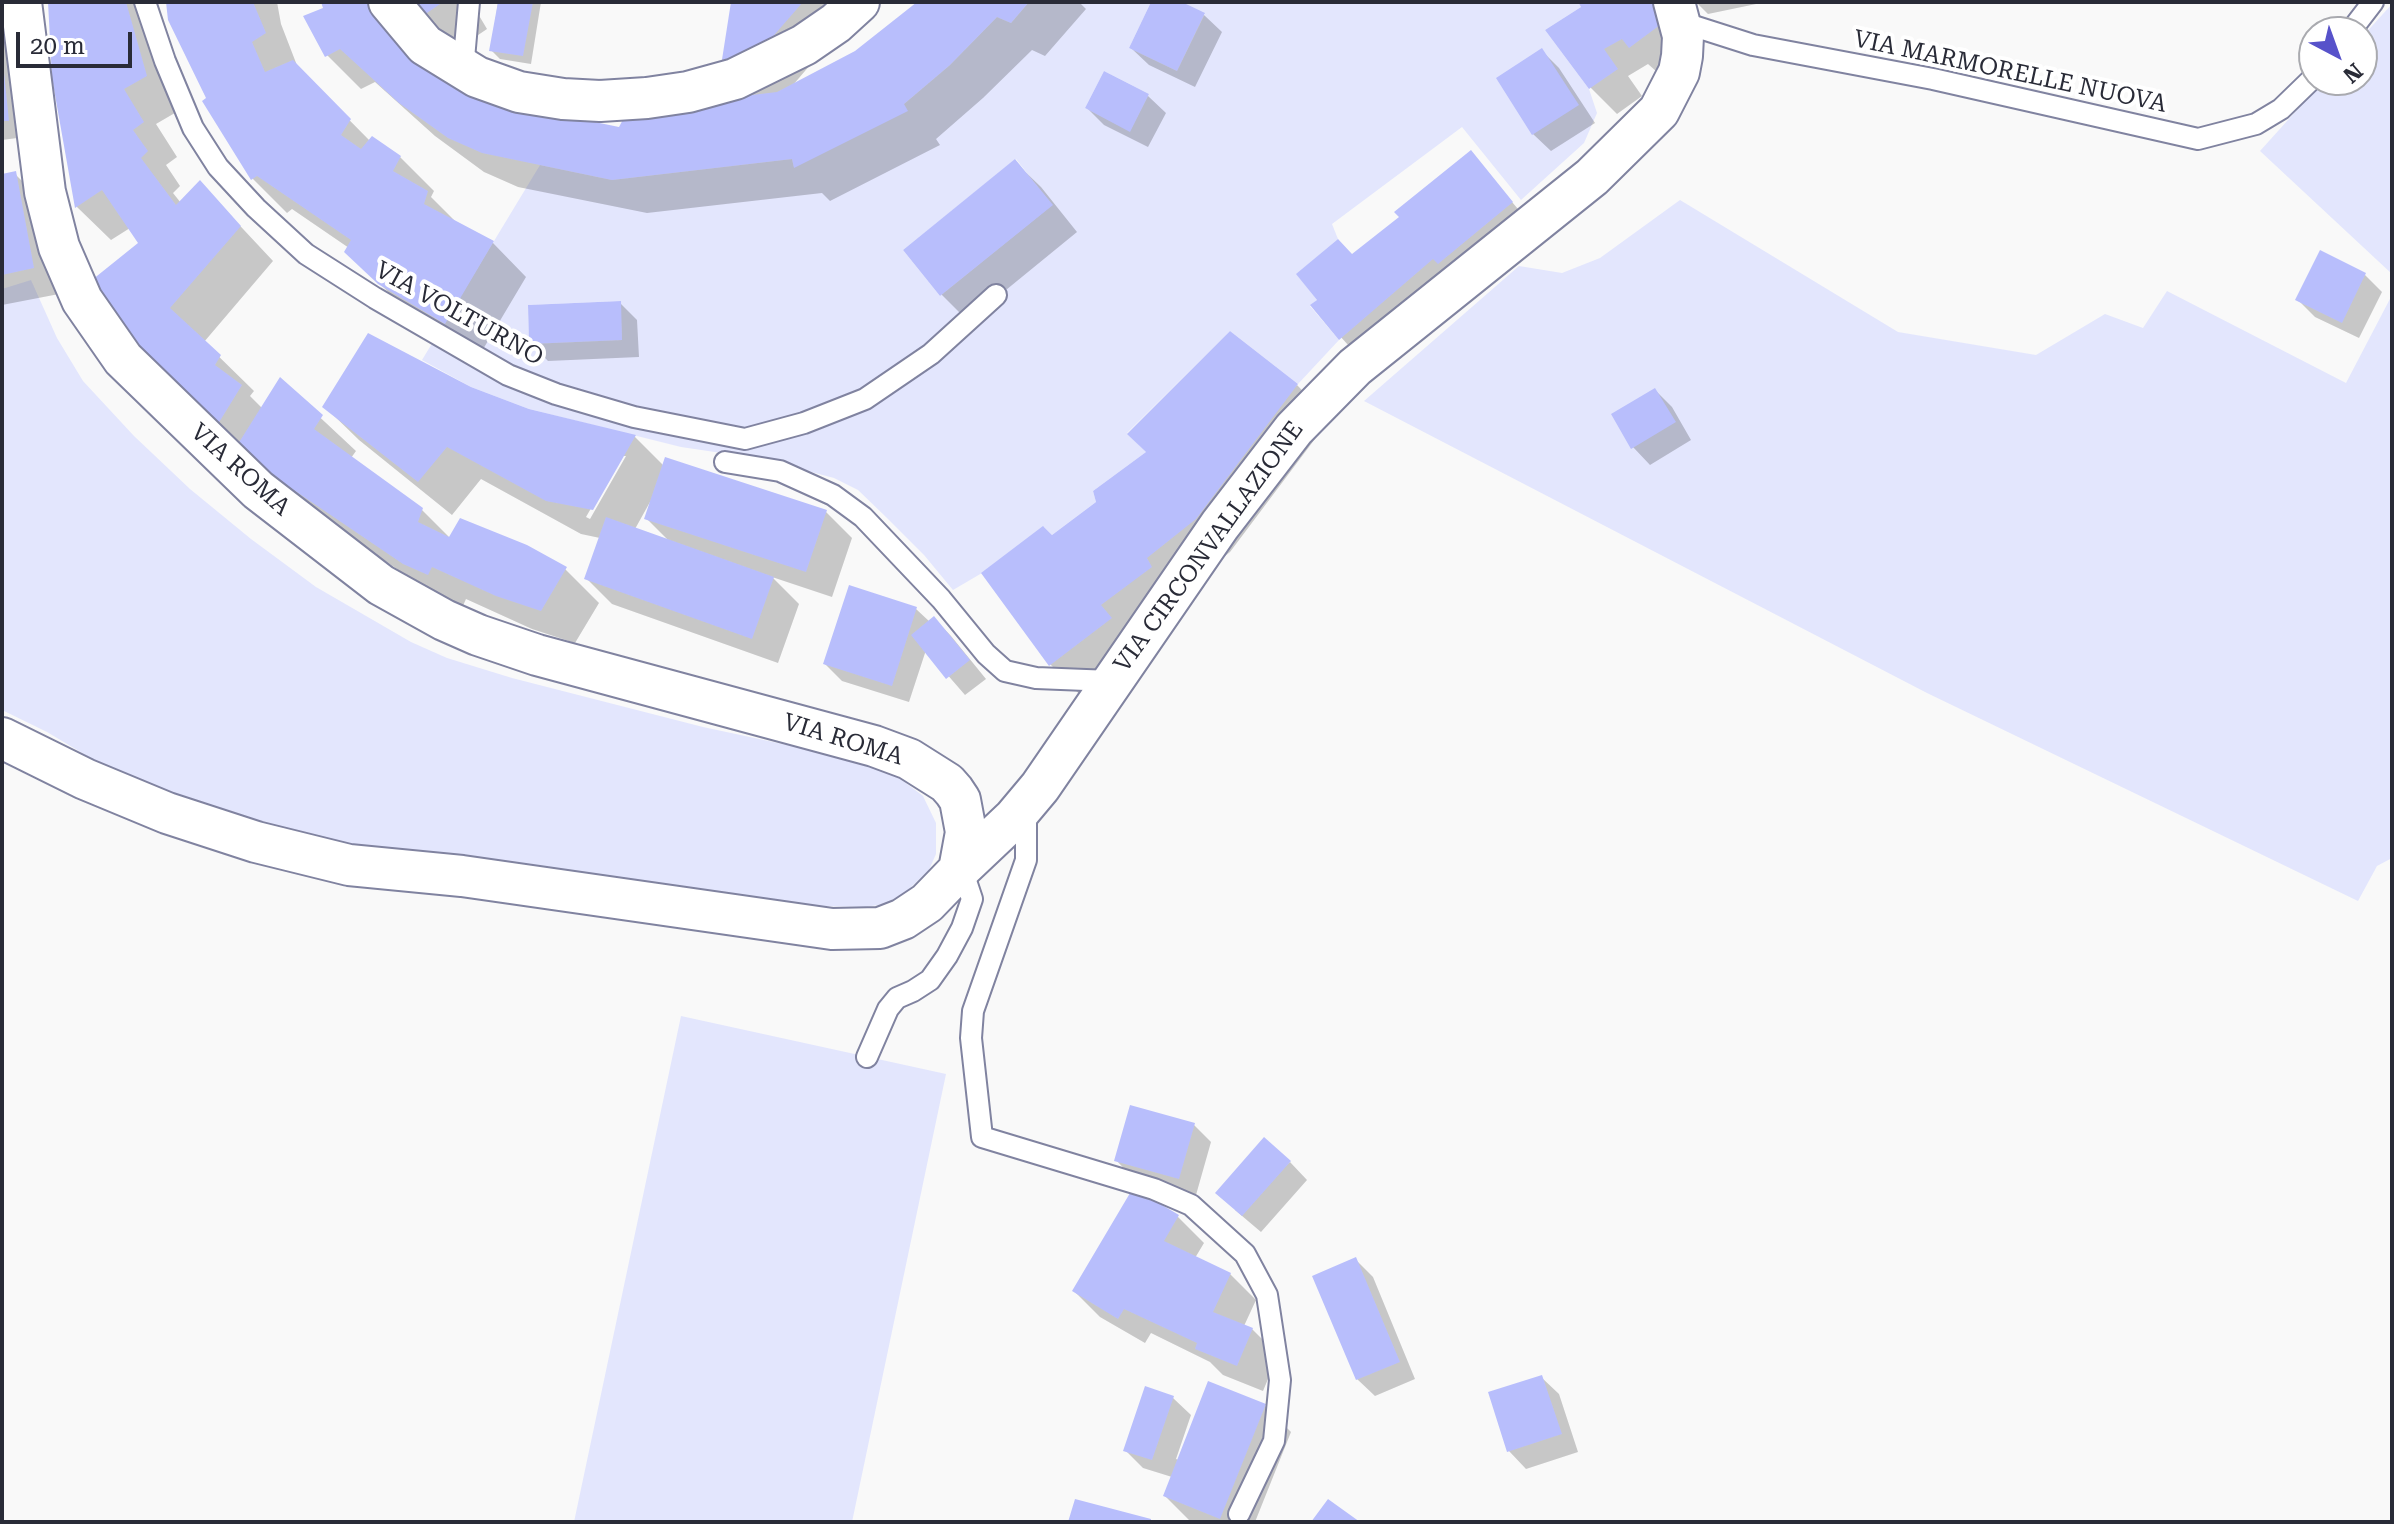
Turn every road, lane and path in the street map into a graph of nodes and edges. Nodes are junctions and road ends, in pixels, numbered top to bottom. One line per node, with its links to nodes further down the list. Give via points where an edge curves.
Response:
1 (21, 2): 14 (street, VIA ROMA, via 45,192 69,274 95,323 123,359 247,480 381,585 478,635 874,746 926,769 960,800 966,832)
2 (145, 2): 9 (lane, VIA VOLTURNO, via 193,128 218,167 256,208 306,254 375,298 508,375 556,394 634,417 745,439 865,399 931,354)
3 (389, 2): 7 (street, via 425,45)
4 (469, 2): 7 (lane)
5 (859, 2): 7 (street, via 828,29 779,58 735,79 688,92 617,100 563,99 492,84)
6 (1678, 12): 8 (lane, VIA MARMORELLE NUOVA, via 1753,45 1962,85 2198,139 2256,124); 11 (street, VIA CIRCONVALLAZIONE, via 1683,45 1679,72 1651,121 1592,177 1390,336 1294,429)
7 (463, 70)
8 (2298, 93)
9 (996, 295)
10 (725, 462): 11 (lane, via 780,471 833,495 863,517 1005,671 1036,678)
11 (1111, 681): 13 (street, VIA CIRCONVALLAZIONE)
12 (2, 738): 14 (street, via 167,813 349,865 851,930 880,928 903,919 941,892)
13 (1026, 804): 14 (street, VIA CIRCONVALLAZIONE); 16 (lane, via 1026,860 973,1011 982,1137 1191,1205 1245,1254 1267,1295 1280,1380 1274,1441)
14 (959, 870): 15 (lane, via 972,899 962,928 930,980 888,1009)
15 (867, 1057)
16 (1239, 1514)

